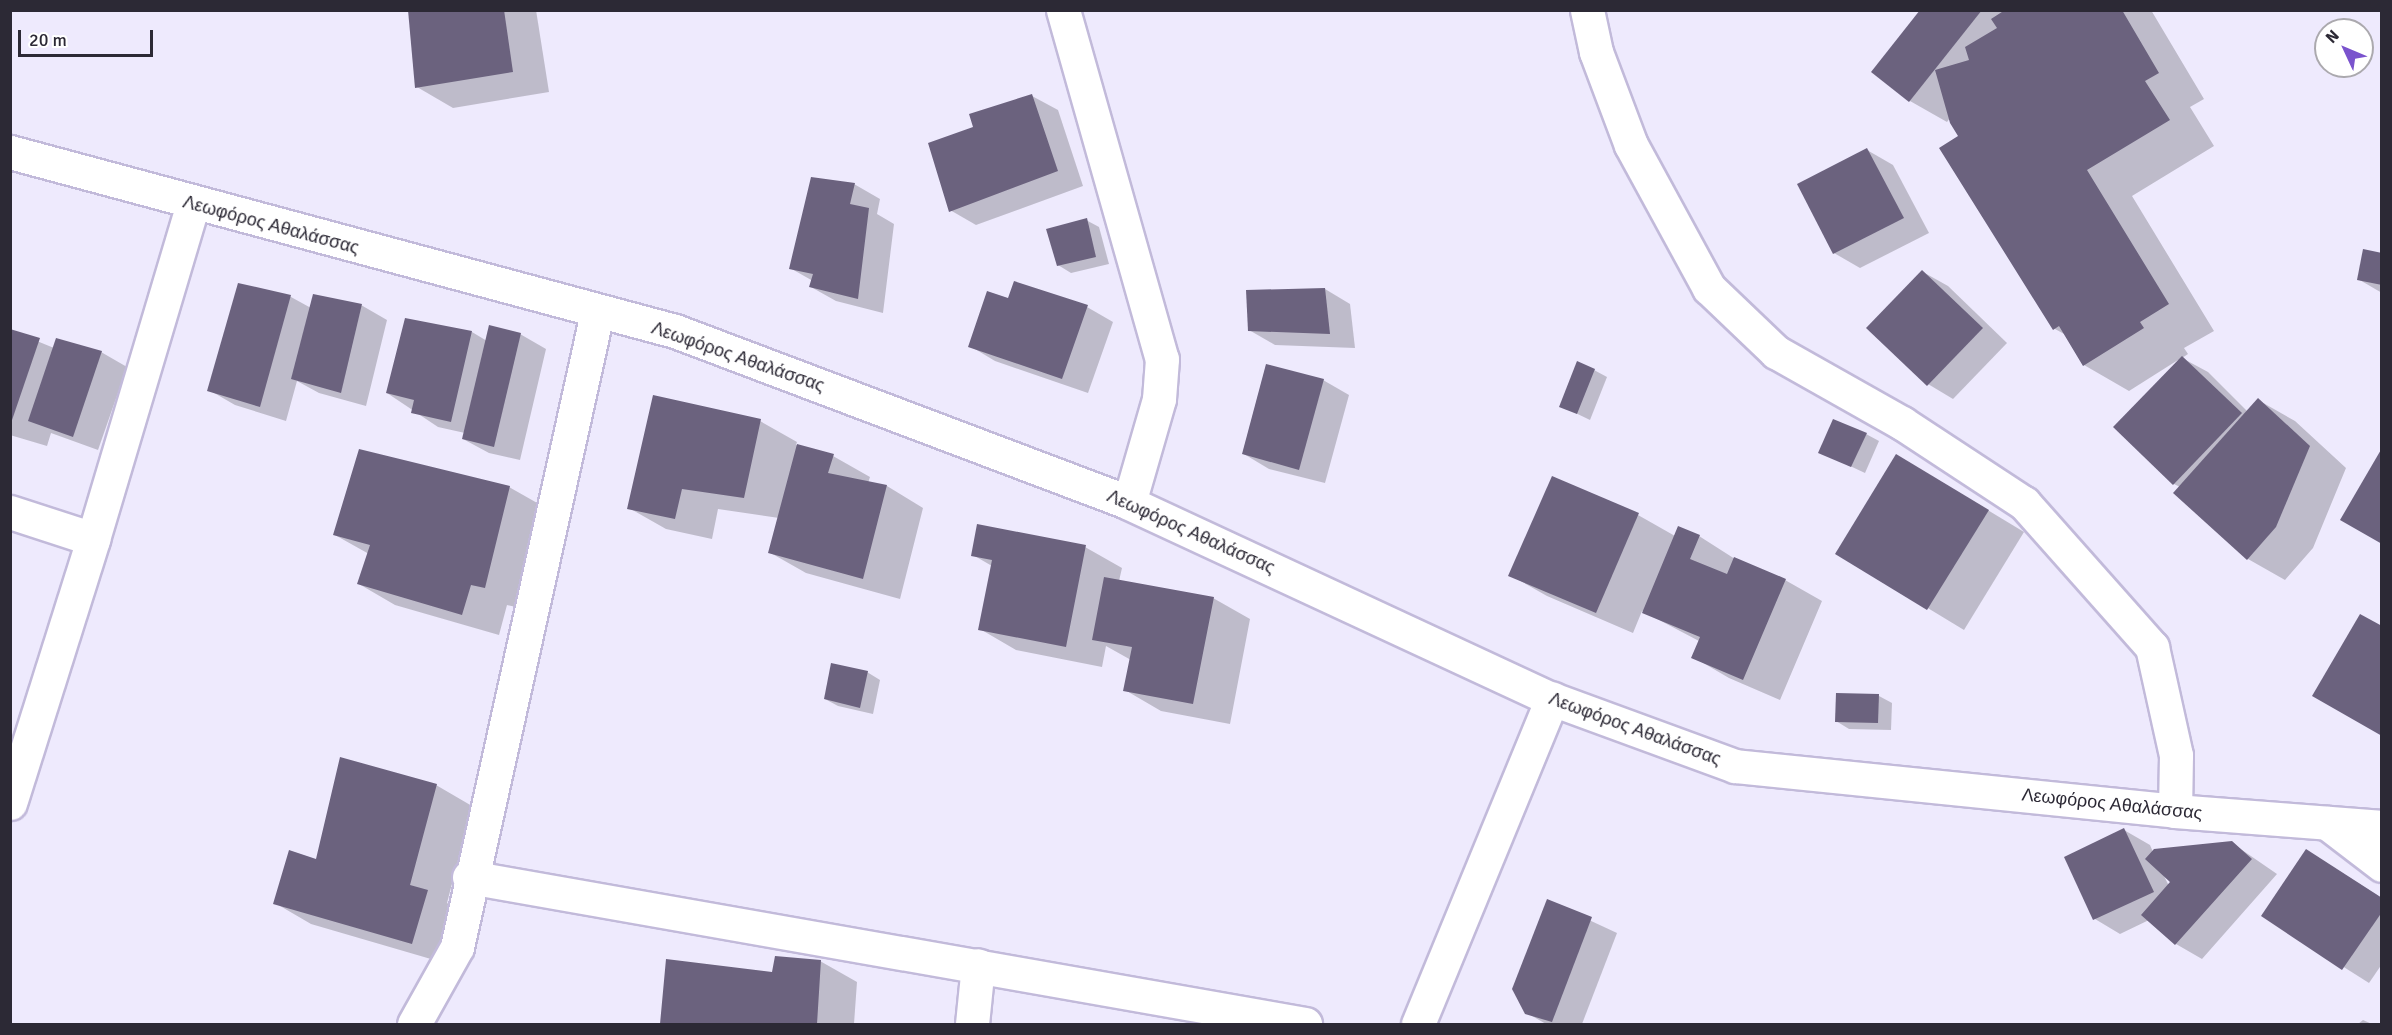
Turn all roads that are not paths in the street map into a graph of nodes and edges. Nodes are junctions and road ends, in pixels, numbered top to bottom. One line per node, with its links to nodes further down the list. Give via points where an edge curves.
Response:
1 (1063, 10): 6 (street, via 1162,359 1159,399)
2 (1587, 10): 11 (street, via 1596,52 1631,145 1709,288 1776,352 1902,423 2024,503 2152,647 2176,755)
3 (10, 152): 4 (street, Λεωφόρος Αθαλάσσας)
4 (193, 204): 5 (street, Λεωφόρος Αθαλάσσας); 8 (street)
5 (597, 313): 6 (street, Λεωφόρος Αθαλάσσας, via 675,331); 15 (street)
6 (1129, 502): 9 (street, Λεωφόρος Αθαλάσσας)
7 (10, 512): 8 (street)
8 (93, 539): 10 (street)
9 (1552, 699): 11 (street, Λεωφόρος Αθαλάσσας, via 1735,766); 20 (street)
10 (10, 803)
11 (2175, 811): 12 (street, Λεωφόρος Αθαλάσσας)
12 (2327, 823): 13 (street, Λεωφόρος Αθαλάσσας); 14 (street)
13 (2382, 828)
14 (2382, 865)
15 (469, 877): 16 (street); 17 (street, via 457,947)
16 (978, 966): 18 (street); 19 (street)
17 (414, 1024)
18 (972, 1024)
19 (1305, 1024)
20 (1419, 1024)

